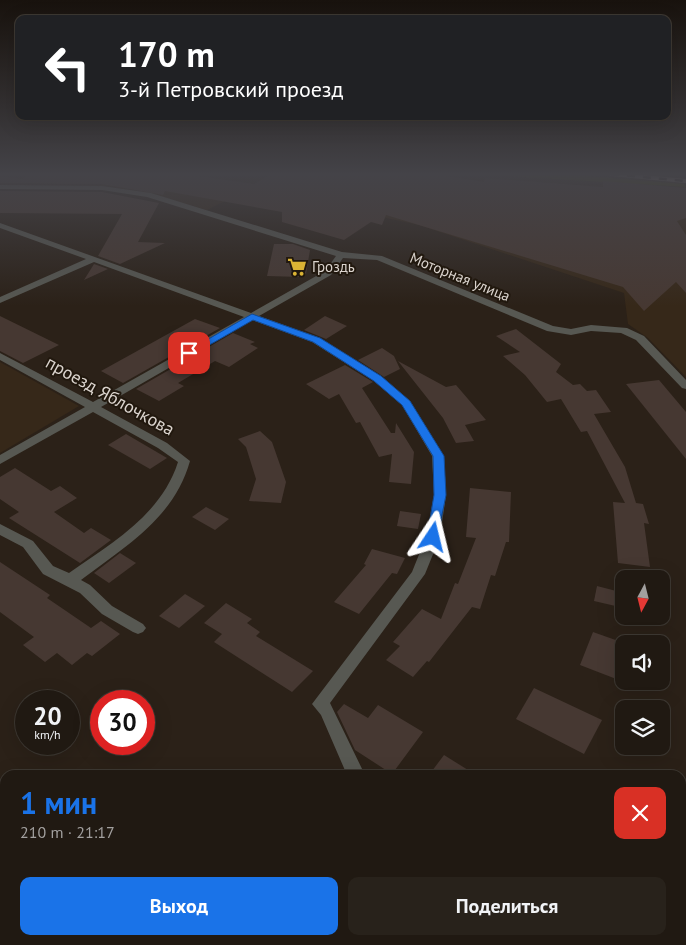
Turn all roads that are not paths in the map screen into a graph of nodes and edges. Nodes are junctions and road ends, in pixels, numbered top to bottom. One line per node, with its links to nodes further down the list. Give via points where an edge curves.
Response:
1 (222, 218): 3 (street, Моторная улица)
2 (0, 225): 4 (street)
3 (341, 255): 6 (street, via 328,273); 8 (street, Моторная улица, via 378,258 551,329 571,332 591,328 623,330 640,338)
4 (94, 259): 5 (street); 6 (street)
5 (0, 300)
6 (252, 317): 9 (street); 14 (street, via 316,340 378,378 406,403 438,456 440,495 434,529 418,574 320,704 327,710)
7 (0, 356): 9 (street, проезд Яблочкова)
8 (686, 386)
9 (94, 408): 10 (street); 12 (street, проезд Яблочкова, via 169,446 184,461 176,487 159,510)
10 (0, 460)
11 (0, 529): 12 (street, via 28,544 48,570)
12 (70, 580): 13 (street, via 107,610)
13 (138, 628)
14 (354, 770)

